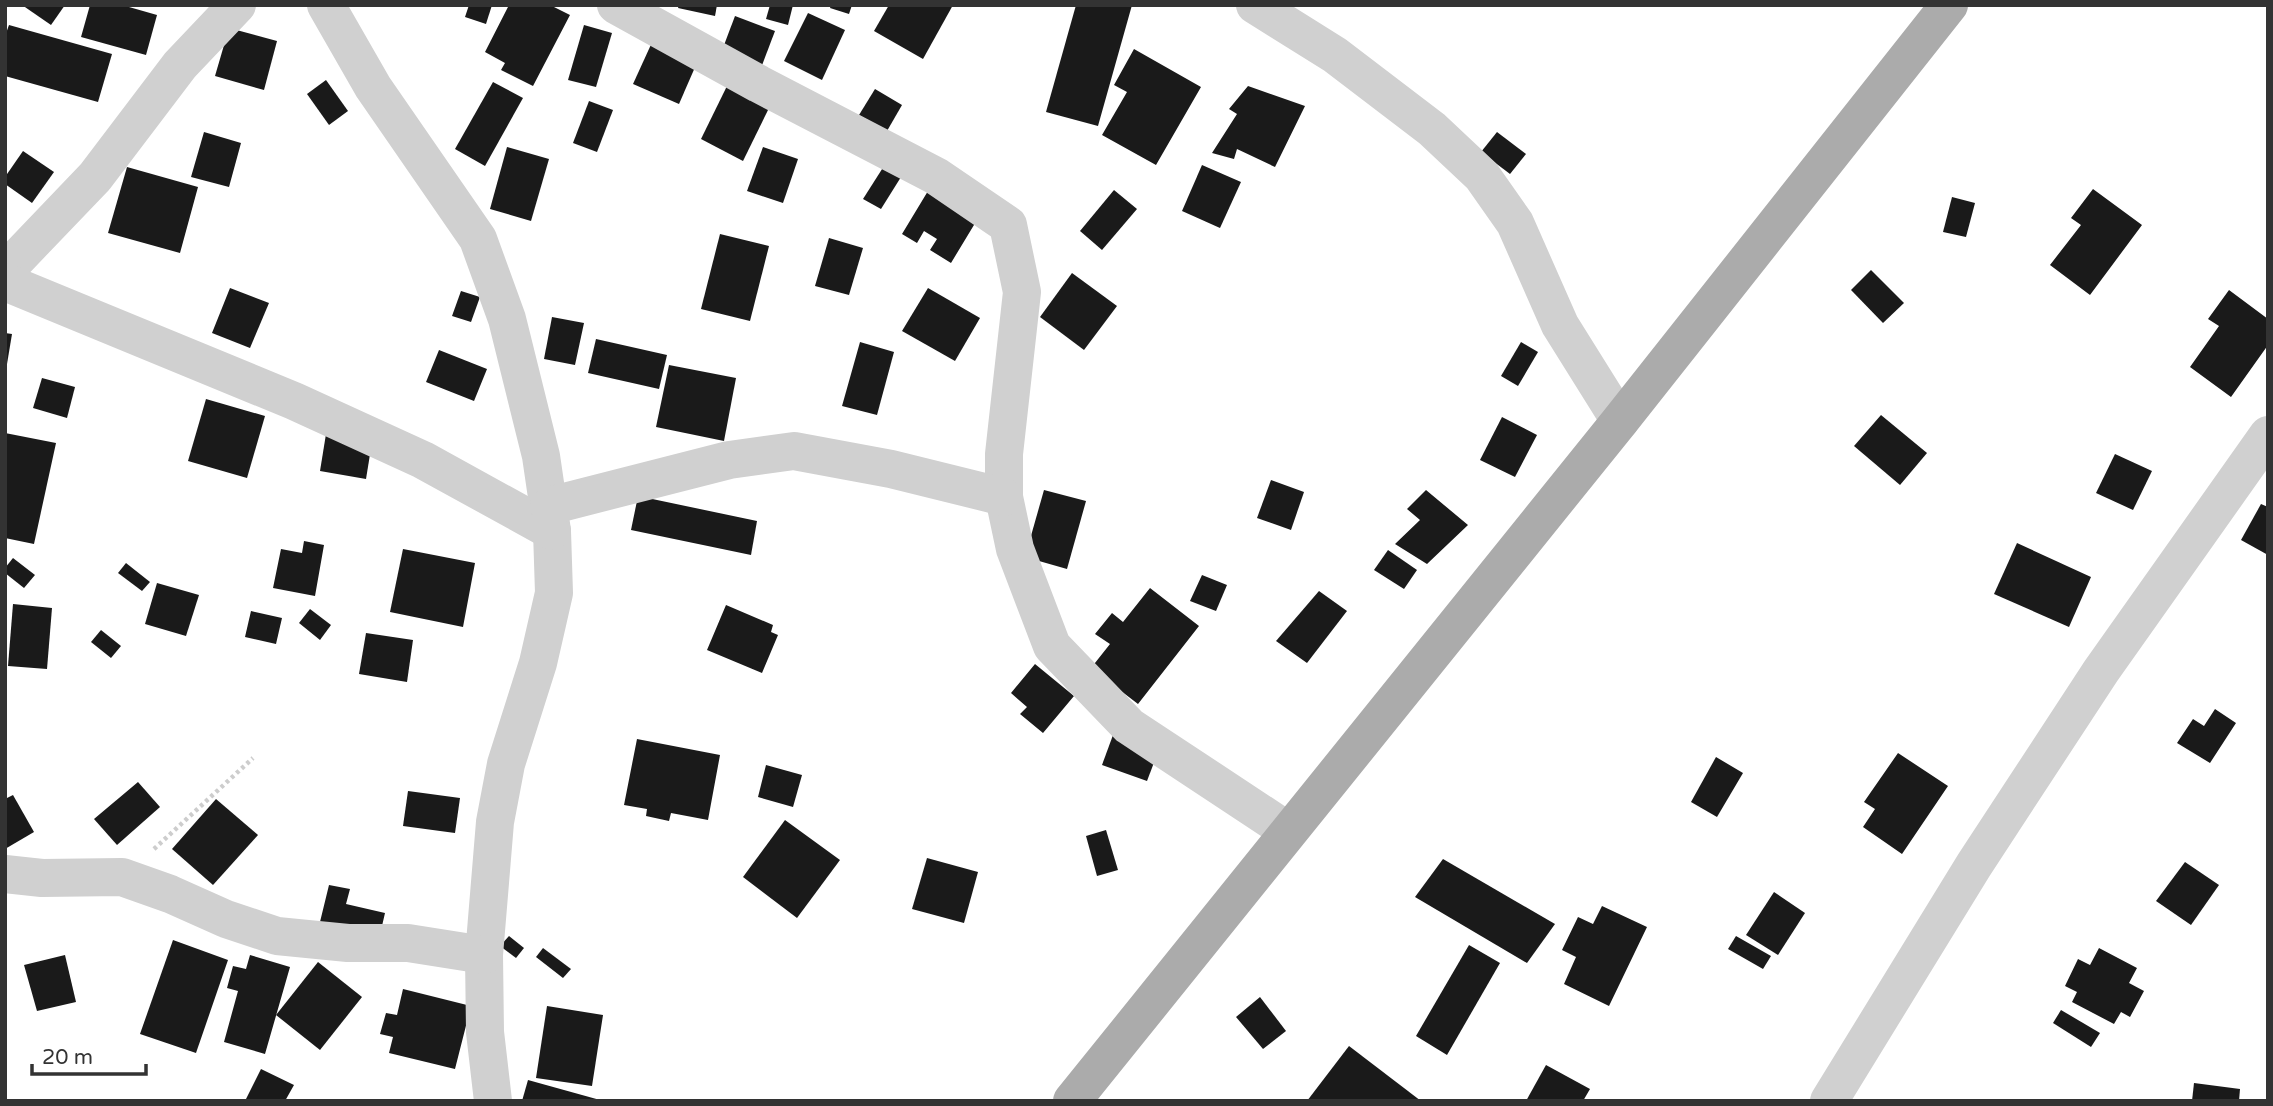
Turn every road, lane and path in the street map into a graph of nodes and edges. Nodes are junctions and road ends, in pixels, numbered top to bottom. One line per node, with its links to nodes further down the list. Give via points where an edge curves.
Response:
1 (237, 5): 6 (street, via 180,65 95,177)
2 (326, 5): 11 (street, via 373,87 478,239 507,319 541,456)
3 (616, 5): 10 (street, via 936,176 1007,225 1022,292 1004,454)
4 (1255, 5): 8 (street, via 1335,55 1432,129 1482,176 1515,223 1560,325)
5 (1949, 5): 8 (main road)
6 (5, 271)
7 (5, 282): 11 (street, via 282,395)
8 (1620, 421): 13 (main road)
9 (2268, 435): 19 (street, via 2101,671)
10 (1004, 497): 11 (street, via 794,451 729,460); 13 (street, via 1015,549 1052,646 1129,726)
11 (550, 518): 16 (street, via 554,593 538,663 506,764 495,822)
12 (253, 758): 15 (path)
13 (1288, 831): 18 (main road)
14 (5, 874): 15 (street)
15 (122, 877): 16 (street, via 277,936 408,943)
16 (484, 955): 17 (street, via 485,1032)
17 (493, 1101)
18 (1072, 1101)
19 (1829, 1101)

